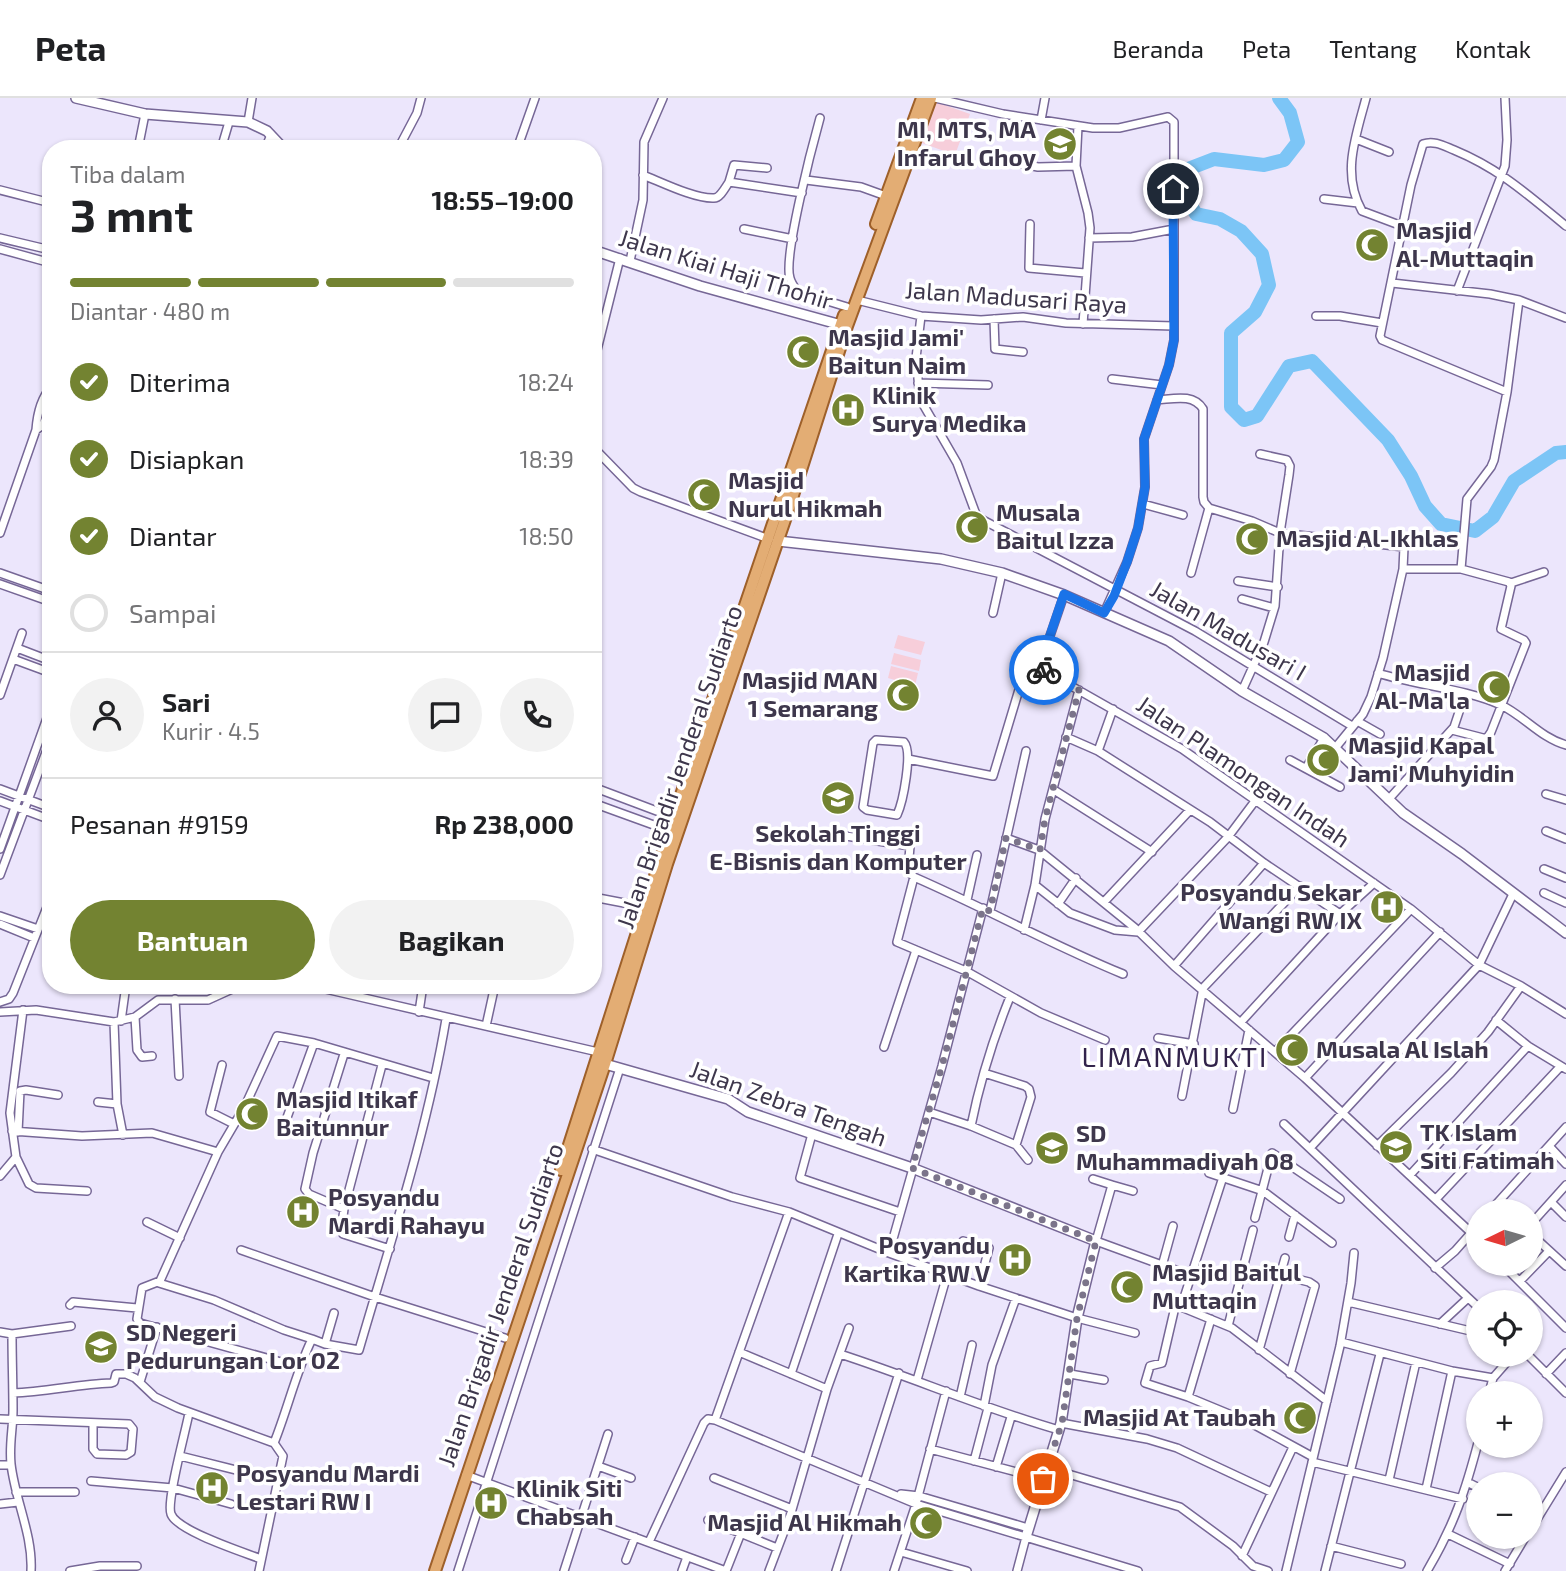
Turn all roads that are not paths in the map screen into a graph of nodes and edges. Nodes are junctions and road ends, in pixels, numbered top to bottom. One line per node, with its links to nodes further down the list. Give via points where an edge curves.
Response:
1 (76, 98): 11 (street)
2 (252, 98): 15 (street)
3 (421, 98): 23 (street)
4 (535, 98): 24 (street)
5 (663, 98): 30 (street, via 644,142)
6 (922, 98): 35 (main road, Jalan Brigadir Jenderal Sudiarto)
7 (933, 98): 13 (street); 55 (main road, Jalan Brigadir Jenderal Sudiarto)
8 (1045, 98): 13 (street)
9 (1366, 98): 18 (street)
10 (1505, 98): 29 (street, via 1507,152)
11 (145, 114): 14 (street); 19 (street)
12 (820, 118): 31 (street)
13 (1041, 120): 16 (street)
14 (229, 122): 15 (street); 20 (street)
15 (248, 122): 17 (street)
16 (1078, 126): 27 (street); 43 (street, via 1119,128 1170,117 1174,122)
17 (271, 135): 21 (street); 22 (street)
18 (1356, 139): 25 (street); 38 (street, via 1350,179)
19 (140, 140)
20 (224, 140)
21 (269, 140)
22 (276, 140)
23 (403, 140)
24 (520, 140)
25 (1389, 152)
26 (1022, 164): 27 (street)
27 (1076, 166): 45 (street)
28 (767, 168): 32 (street, via 734,164)
29 (1502, 173): 40 (street, via 1434,143 1423,144); 41 (street); 54 (street)
30 (643, 175): 32 (street, via 714,198); 50 (street, via 642,206)
31 (806, 180): 34 (street); 35 (street, via 861,187)
32 (729, 182): 34 (street)
33 (0, 190): 37 (street)
34 (802, 193): 46 (street)
35 (886, 196): 57 (main road, Jalan Brigadir Jenderal Sudiarto)
36 (1324, 199): 38 (street)
37 (42, 201)
38 (1358, 203): 40 (street, via 1366,213)
39 (1030, 224): 52 (street, via 1029,268)
40 (1402, 226): 53 (street)
41 (1566, 226)
42 (744, 229): 46 (street)
43 (1174, 229): 45 (street, via 1132,237); 65 (street)
44 (0, 238): 47 (street)
45 (1089, 238): 52 (street)
46 (793, 239): 57 (street, via 789,276 796,290)
47 (42, 248)
48 (0, 250): 51 (street)
49 (602, 253): 50 (street, Jalan Kiai Haji Thohir)
50 (625, 260): 64 (street, Jalan Kiai Haji Thohir); 66 (street)
51 (42, 261)
52 (1085, 273): 63 (street)
53 (1392, 283): 54 (street); 62 (street)
54 (1457, 290): 56 (street)
55 (857, 300): 58 (street, Jalan Madusari Raya); 64 (main road, Jalan Brigadir Jenderal Sudiarto)
56 (1519, 300): 60 (street); 72 (street)
57 (846, 307): 64 (main road, Jalan Brigadir Jenderal Sudiarto)
58 (921, 316): 61 (street, Jalan Madusari Raya); 69 (street, Jalan Madusari I)
59 (1316, 316): 62 (street)
60 (1566, 318)
61 (994, 319): 63 (street, Jalan Madusari Raya, via 1023,317); 67 (street, via 995,349)
62 (1382, 323): 72 (street, via 1382,340)
63 (1083, 324): 65 (street, Jalan Madusari Raya)
64 (843, 325): 84 (main road, Jalan Brigadir Jenderal Sudiarto)
65 (1174, 326): 70 (street)
66 (602, 336)
67 (1023, 352)
68 (1112, 379): 70 (street)
69 (918, 383): 71 (street); 97 (street, Jalan Madusari I, via 923,407 957,463 977,517)
70 (1162, 385): 73 (street)
71 (988, 386)
72 (1507, 392): 86 (street, via 1491,467 1467,499)
73 (1157, 400): 79 (street, via 1144,439); 80 (street, via 1192,399 1203,409 1203,497)
74 (42, 405): 76 (street)
75 (42, 426): 76 (street)
76 (36, 430): 82 (street)
77 (1260, 454): 83 (street, via 1289,463)
78 (602, 456): 84 (street, via 633,488 647,495)
79 (1143, 504): 81 (street); 97 (street)
80 (1209, 508): 83 (street); 90 (street)
81 (1183, 515)
82 (0, 533)
83 (1280, 533): 85 (street, via 1405,547); 94 (street)
84 (774, 540): 89 (street, via 941,559); 150 (main road, Jalan Brigadir Jenderal Sudiarto)
85 (1403, 569): 86 (street); 110 (street)
86 (1461, 569): 92 (street)
87 (1544, 572): 92 (street)
88 (0, 573): 95 (street)
89 (1002, 573): 96 (street); 101 (street)
90 (1191, 573)
91 (1238, 581): 94 (street)
92 (1511, 583): 115 (street, via 1501,629 1526,643)
93 (0, 584): 98 (street)
94 (1278, 587): 100 (street)
95 (42, 588)
96 (1064, 594): 102 (street); 105 (street)
97 (1113, 596): 102 (street); 108 (street, Jalan Madusari I, via 1195,631)
98 (42, 599)
99 (1242, 599): 100 (street)
100 (1275, 608): 108 (street)
101 (993, 613)
102 (1104, 613): 112 (street, via 1169,641)
103 (22, 633): 104 (street)
104 (17, 648): 106 (street); 107 (street)
105 (1043, 654): 111 (street, Jalan Plamongan Indah, via 1043,670); 127 (street, via 1030,653 993,776)
106 (42, 658)
107 (13, 659): 109 (street); 114 (street)
108 (1254, 667): 112 (street); 117 (street, Jalan Madusari I)
109 (42, 670)
110 (1378, 673): 113 (street); 117 (street, via 1368,706)
111 (1079, 690): 116 (street, Jalan Plamongan Indah); 121 (street)
112 (1241, 691): 122 (street)
113 (1465, 694): 115 (street); 118 (street)
114 (0, 695)
115 (1500, 705): 118 (street, via 1487,738); 123 (street)
116 (1113, 709): 126 (street); 142 (street, Jalan Plamongan Indah, via 1182,749)
117 (1354, 723): 120 (street, Jalan Madusari I); 124 (street)
118 (1452, 730): 139 (street)
119 (42, 732): 137 (street)
120 (1380, 734)
121 (1066, 737): 126 (street); 133 (street)
122 (1324, 738): 124 (street); 130 (street)
123 (1566, 745)
124 (1336, 747): 139 (street)
125 (1026, 751): 156 (street)
126 (1098, 751): 148 (street)
127 (908, 759): 127 (street, via 899,813 864,808 874,740 906,743)
128 (1290, 760): 130 (street)
129 (42, 762): 138 (street)
130 (1306, 768): 131 (street)
131 (1340, 787)
132 (0, 789): 137 (street)
133 (1054, 790): 159 (street); 160 (street)
134 (604, 791): 135 (street); 144 (street)
135 (602, 794)
136 (1546, 794): 140 (street)
137 (19, 796): 138 (street); 145 (street)
138 (28, 799): 143 (street); 147 (street)
139 (1388, 800): 172 (street)
140 (1566, 800)
141 (0, 801): 145 (street)
142 (1255, 801): 155 (street); 168 (street, Jalan Plamongan Indah)
143 (42, 804)
144 (643, 806): 150 (street); 151 (street)
145 (15, 807): 147 (street); 158 (street)
146 (602, 807): 151 (street)
147 (24, 810): 149 (street); 164 (street)
148 (1191, 810): 155 (street); 160 (street)
149 (42, 817)
150 (678, 819): 153 (main road, Jalan Brigadir Jenderal Sudiarto)
151 (638, 820): 153 (street)
152 (1546, 831): 157 (street)
153 (674, 832): 178 (main road, Jalan Brigadir Jenderal Sudiarto); 227 (main road, Jalan Brigadir Jenderal Sudiarto)
154 (846, 836): 165 (street, via 910,846 908,871)
155 (1228, 837): 162 (street); 188 (street)
156 (1006, 838): 159 (street); 180 (street)
157 (1566, 839)
158 (0, 849)
159 (1040, 850): 166 (street); 169 (street)
160 (1152, 852): 175 (street)
161 (977, 855): 174 (street)
162 (1264, 863): 170 (street); 193 (street)
163 (1544, 869): 167 (street)
164 (0, 876)
165 (914, 877): 174 (street); 191 (street, via 897,939)
166 (1076, 878): 175 (street); 177 (street)
167 (1566, 878)
168 (1374, 883): 179 (street, Jalan Plamongan Indah); 181 (street)
169 (1035, 885): 177 (street); 186 (street)
170 (1300, 886): 181 (street); 197 (street)
171 (1544, 893): 176 (street)
172 (1513, 894): 187 (street); 192 (street)
173 (602, 899): 178 (street)
174 (967, 900): 180 (street)
175 (1104, 902): 188 (street)
176 (1566, 903)
177 (1058, 904): 188 (street, via 1070,914 1115,930)
178 (645, 907): 223 (main road, Jalan Brigadir Jenderal Sudiarto)
179 (1411, 909): 189 (street, Jalan Plamongan Indah); 224 (street)
180 (986, 910): 186 (street); 194 (street)
181 (1340, 914): 214 (street)
182 (0, 916): 185 (street)
183 (42, 919): 185 (street)
184 (0, 924): 190 (street)
185 (38, 929): 190 (street)
186 (1024, 930): 195 (street)
187 (1565, 931)
188 (1138, 932): 193 (street)
189 (1440, 932): 192 (street, Jalan Plamongan Indah); 235 (street)
190 (34, 938): 205 (street, via 9,999)
191 (916, 950): 194 (street); 222 (street)
192 (1479, 965): 196 (street, Jalan Plamongan Indah); 242 (street)
193 (1174, 966): 197 (street)
194 (966, 971): 203 (street); 241 (street)
195 (1124, 974)
196 (1521, 986): 209 (street, Jalan Plamongan Indah); 212 (street)
197 (1203, 988): 214 (street); 220 (street)
198 (124, 994): 213 (street)
199 (221, 994): 204 (street, via 208,1000)
200 (344, 994): 208 (street)
201 (422, 994): 208 (street)
202 (493, 994): 215 (street)
203 (1010, 997): 218 (street); 232 (street)
204 (175, 999): 210 (street, via 156,1002); 233 (street)
205 (0, 1002)
206 (23, 1010): 207 (street); 213 (street); 247 (street, via 10,1107)
207 (0, 1012)
208 (419, 1012): 211 (street)
209 (1566, 1014)
210 (135, 1017): 213 (street); 226 (street, via 137,1050 142,1057)
211 (446, 1019): 215 (street); 234 (street)
212 (1496, 1020): 221 (street); 252 (street, via 1451,1073)
213 (117, 1021): 239 (street)
214 (1241, 1022): 216 (street)
215 (486, 1026): 223 (street)
216 (1249, 1030): 224 (street); 240 (street)
217 (1158, 1038): 220 (street)
218 (1105, 1040)
219 (314, 1043): 225 (street); 243 (street, via 280,1035 275,1039); 248 (street)
220 (1194, 1044): 237 (street)
221 (1528, 1046): 231 (street); 262 (street)
222 (884, 1047)
223 (598, 1052): 331 (main road, Jalan Brigadir Jenderal Sudiarto)
224 (1275, 1052): 235 (street)
225 (344, 1054): 229 (street); 275 (street, via 305,1187 309,1195)
226 (152, 1056)
227 (604, 1064): 230 (street, Jalan Zebra Tengah); 386 (main road, Jalan Brigadir Jenderal Sudiarto)
228 (222, 1065): 243 (street, via 210,1112)
229 (382, 1065): 234 (street); 275 (street)
230 (620, 1068): 249 (street, Jalan Zebra Tengah, via 728,1099 747,1112); 255 (street)
231 (1563, 1068): 272 (street)
232 (984, 1073): 245 (street); 251 (street, via 1029,1089 1031,1097)
233 (178, 1076)
234 (433, 1078): 295 (street)
235 (1305, 1078): 242 (street)
236 (58, 1096): 247 (street, via 20,1091)
237 (1182, 1096)
238 (98, 1102): 239 (street)
239 (117, 1104): 250 (street)
240 (1233, 1109)
241 (929, 1112): 245 (street); 260 (street)
242 (1343, 1112): 252 (street); 254 (street)
243 (234, 1124): 256 (street)
244 (1284, 1124): 254 (street)
245 (971, 1126): 251 (street)
246 (1566, 1127): 253 (street)
247 (15, 1132): 250 (street); 257 (street)
248 (281, 1134)
249 (812, 1134): 260 (street, Jalan Zebra Tengah); 278 (street, via 800,1178)
250 (123, 1135): 256 (street, via 152,1133)
251 (1016, 1145): 258 (street)
252 (1377, 1146): 262 (street)
253 (1549, 1146): 259 (street); 273 (street)
254 (1310, 1148): 302 (street)
255 (592, 1149): 277 (street); 393 (street)
256 (218, 1152): 289 (street)
257 (16, 1157): 263 (street); 268 (street, via 29,1185)
258 (1028, 1160)
259 (1566, 1164)
260 (912, 1168): 278 (street); 291 (street, Jalan Zebra Tengah)
261 (1209, 1173): 264 (street)
262 (1410, 1175): 272 (street)
263 (0, 1176)
264 (1223, 1177): 270 (street); 305 (street)
265 (1093, 1179): 266 (street)
266 (1112, 1185): 269 (street); 291 (street)
267 (1566, 1185): 274 (street)
268 (87, 1191)
269 (1133, 1191)
270 (1263, 1191): 271 (street, via 1272,1153); 279 (street); 281 (street)
271 (1340, 1199)
272 (1436, 1199): 284 (street)
273 (1501, 1199)
274 (1552, 1203): 276 (street); 280 (street)
275 (344, 1209): 295 (street, via 341,1233)
276 (1544, 1211)
277 (789, 1212): 286 (street); 337 (street)
278 (900, 1212): 297 (street)
279 (1296, 1215): 287 (street); 292 (street)
280 (1566, 1217)
281 (1255, 1218)
282 (147, 1222): 289 (street)
283 (1173, 1226): 300 (street)
284 (1466, 1227)
285 (1253, 1230): 323 (street)
286 (838, 1234): 297 (street); 347 (street)
287 (1289, 1237)
288 (1466, 1237): 302 (street)
289 (180, 1238): 308 (street)
290 (963, 1241): 309 (street, via 989,1248)
291 (1096, 1241): 300 (street, Jalan Zebra Tengah); 319 (street)
292 (1332, 1243)
293 (1544, 1246): 296 (street)
294 (241, 1250): 311 (street)
295 (390, 1250): 311 (street)
296 (1549, 1251): 301 (street); 307 (street)
297 (889, 1253): 303 (street)
298 (1354, 1253): 314 (street)
299 (1285, 1258): 304 (street)
300 (1162, 1266): 305 (street, Jalan Zebra Tengah)
301 (1566, 1266)
302 (1435, 1268): 310 (street)
303 (947, 1275): 309 (street); 352 (street)
304 (1281, 1275): 336 (street); 349 (street, via 1315,1286)
305 (1192, 1276): 316 (street)
306 (1515, 1276): 307 (street)
307 (1520, 1281): 326 (street)
308 (159, 1283): 317 (street, via 143,1287); 332 (street)
309 (979, 1286): 312 (street)
310 (1466, 1296)
311 (375, 1297): 331 (street); 334 (street, via 359,1350)
312 (1016, 1297): 319 (street); 363 (street, via 992,1365)
313 (1466, 1300): 321 (street)
314 (1348, 1302): 321 (street); 333 (street)
315 (70, 1305): 317 (street)
316 (1181, 1307): 320 (street); 361 (street, via 1175,1307 1162,1363 1150,1366 1145,1383)
317 (137, 1308): 324 (street, via 140,1323)
318 (334, 1312): 334 (street)
319 (1077, 1318): 329 (street); 348 (street)
320 (1211, 1319): 323 (street); 361 (street)
321 (1440, 1324): 327 (street)
322 (71, 1325): 330 (street)
323 (1228, 1326): 336 (street)
324 (157, 1327): 342 (street); 355 (street)
325 (849, 1328): 339 (street)
326 (1566, 1328)
327 (1466, 1330)
328 (0, 1332): 330 (street)
329 (1135, 1333)
330 (12, 1334): 358 (street)
331 (505, 1338): 429 (main road, Jalan Brigadir Jenderal Sudiarto)
332 (312, 1339): 334 (street); 342 (street)
333 (1341, 1342): 340 (street); 362 (street)
334 (325, 1344)
335 (972, 1345): 360 (street)
336 (1259, 1350): 349 (street)
337 (739, 1352): 347 (street); 368 (street)
338 (1566, 1353): 350 (street)
339 (840, 1354): 346 (street); 356 (street)
340 (1380, 1354): 341 (street); 384 (street)
341 (1416, 1362): 345 (street); 390 (street)
342 (299, 1367): 372 (street)
343 (1503, 1367): 351 (street)
344 (1539, 1367): 350 (street)
345 (1452, 1371): 351 (street); 397 (street)
346 (899, 1373): 352 (street); 394 (street)
347 (791, 1374): 356 (street)
348 (1070, 1374): 353 (street); 370 (street)
349 (1290, 1374): 362 (street)
350 (1546, 1374): 359 (street)
351 (1493, 1378): 354 (street)
352 (917, 1380): 357 (street)
353 (1104, 1380)
354 (1492, 1381)
355 (140, 1382): 358 (street, via 116,1374 111,1383); 364 (street, via 155,1397)
356 (827, 1389): 376 (street)
357 (946, 1391): 360 (street); 374 (street)
358 (13, 1393): 367 (street)
359 (1566, 1393)
360 (960, 1397): 363 (street)
361 (1188, 1397): 373 (street, via 1251,1423)
362 (1327, 1401): 377 (street)
363 (986, 1407): 365 (street); 378 (street)
364 (189, 1413): 372 (street); 375 (street)
365 (1011, 1417): 370 (street); 382 (street)
366 (0, 1419): 367 (street)
367 (12, 1419): 369 (street); 380 (street)
368 (715, 1420): 376 (street); 414 (street, via 704,1423)
369 (93, 1423): 369 (street, via 129,1424 133,1429 131,1452 97,1454)
370 (1060, 1427): 383 (street); 400 (street, via 1147,1439 1177,1448)
371 (608, 1434): 381 (street)
372 (274, 1443): 392 (street, via 283,1456)
373 (1293, 1447): 377 (street); 400 (street)
374 (930, 1449): 378 (street); 402 (street)
375 (180, 1456): 392 (street); 396 (street)
376 (807, 1459): 394 (street); 407 (street)
377 (1313, 1459): 384 (street); 442 (street)
378 (974, 1461): 382 (street)
379 (0, 1465): 380 (street)
380 (11, 1465): 398 (street)
381 (598, 1466): 387 (street); 408 (street)
382 (996, 1467): 389 (street)
383 (1048, 1468): 389 (street); 419 (street, via 1180,1507)
384 (1350, 1470): 390 (street); 415 (street)
385 (1566, 1472): 406 (street)
386 (466, 1475): 393 (street); 430 (main road, Jalan Brigadir Jenderal Sudiarto)
387 (631, 1478)
388 (715, 1478): 407 (street)
389 (1043, 1479): 410 (street)
390 (1389, 1480): 397 (street)
391 (91, 1481): 396 (street)
392 (280, 1481): 421 (street)
393 (486, 1481): 408 (street); 431 (street)
394 (865, 1482): 402 (street); 436 (street)
395 (1466, 1486): 401 (street)
396 (173, 1488): 405 (street); 421 (street, via 170,1512 185,1528)
397 (1426, 1489): 401 (street)
398 (16, 1492): 399 (street); 403 (street)
399 (75, 1492)
400 (1271, 1492): 419 (street)
401 (1463, 1499): 412 (street)
402 (918, 1500): 410 (street); 418 (street)
403 (19, 1502): 404 (street); 426 (street, via 31,1550)
404 (0, 1504)
405 (231, 1504)
406 (1543, 1504)
407 (792, 1509): 416 (street)
408 (583, 1518): 413 (street); 432 (street)
409 (708, 1520): 411 (street)
410 (1027, 1532): 439 (street); 440 (street)
411 (741, 1533): 416 (street); 434 (street)
412 (1448, 1534): 425 (street); 444 (street)
413 (635, 1537): 414 (street); 422 (street)
414 (649, 1542): 420 (street)
415 (1331, 1546): 423 (street); 443 (street)
416 (778, 1548): 435 (street)
417 (1518, 1549): 425 (street)
418 (901, 1552): 437 (street); 438 (street)
419 (1242, 1556): 441 (street)
420 (687, 1557): 433 (street); 434 (street)
421 (261, 1559): 428 (street)
422 (626, 1560)
423 (1401, 1564)
424 (137, 1566): 427 (street)
425 (1507, 1567)
426 (31, 1571)
427 (70, 1571)
428 (259, 1571)
429 (429, 1571)
430 (435, 1571)
431 (458, 1571)
432 (564, 1571)
433 (682, 1571)
434 (726, 1571)
435 (769, 1571)
436 (836, 1571)
437 (894, 1571)
438 (967, 1571)
439 (1017, 1571)
440 (1138, 1571)
441 (1268, 1571)
442 (1286, 1571)
443 (1325, 1571)
444 (1427, 1571)

